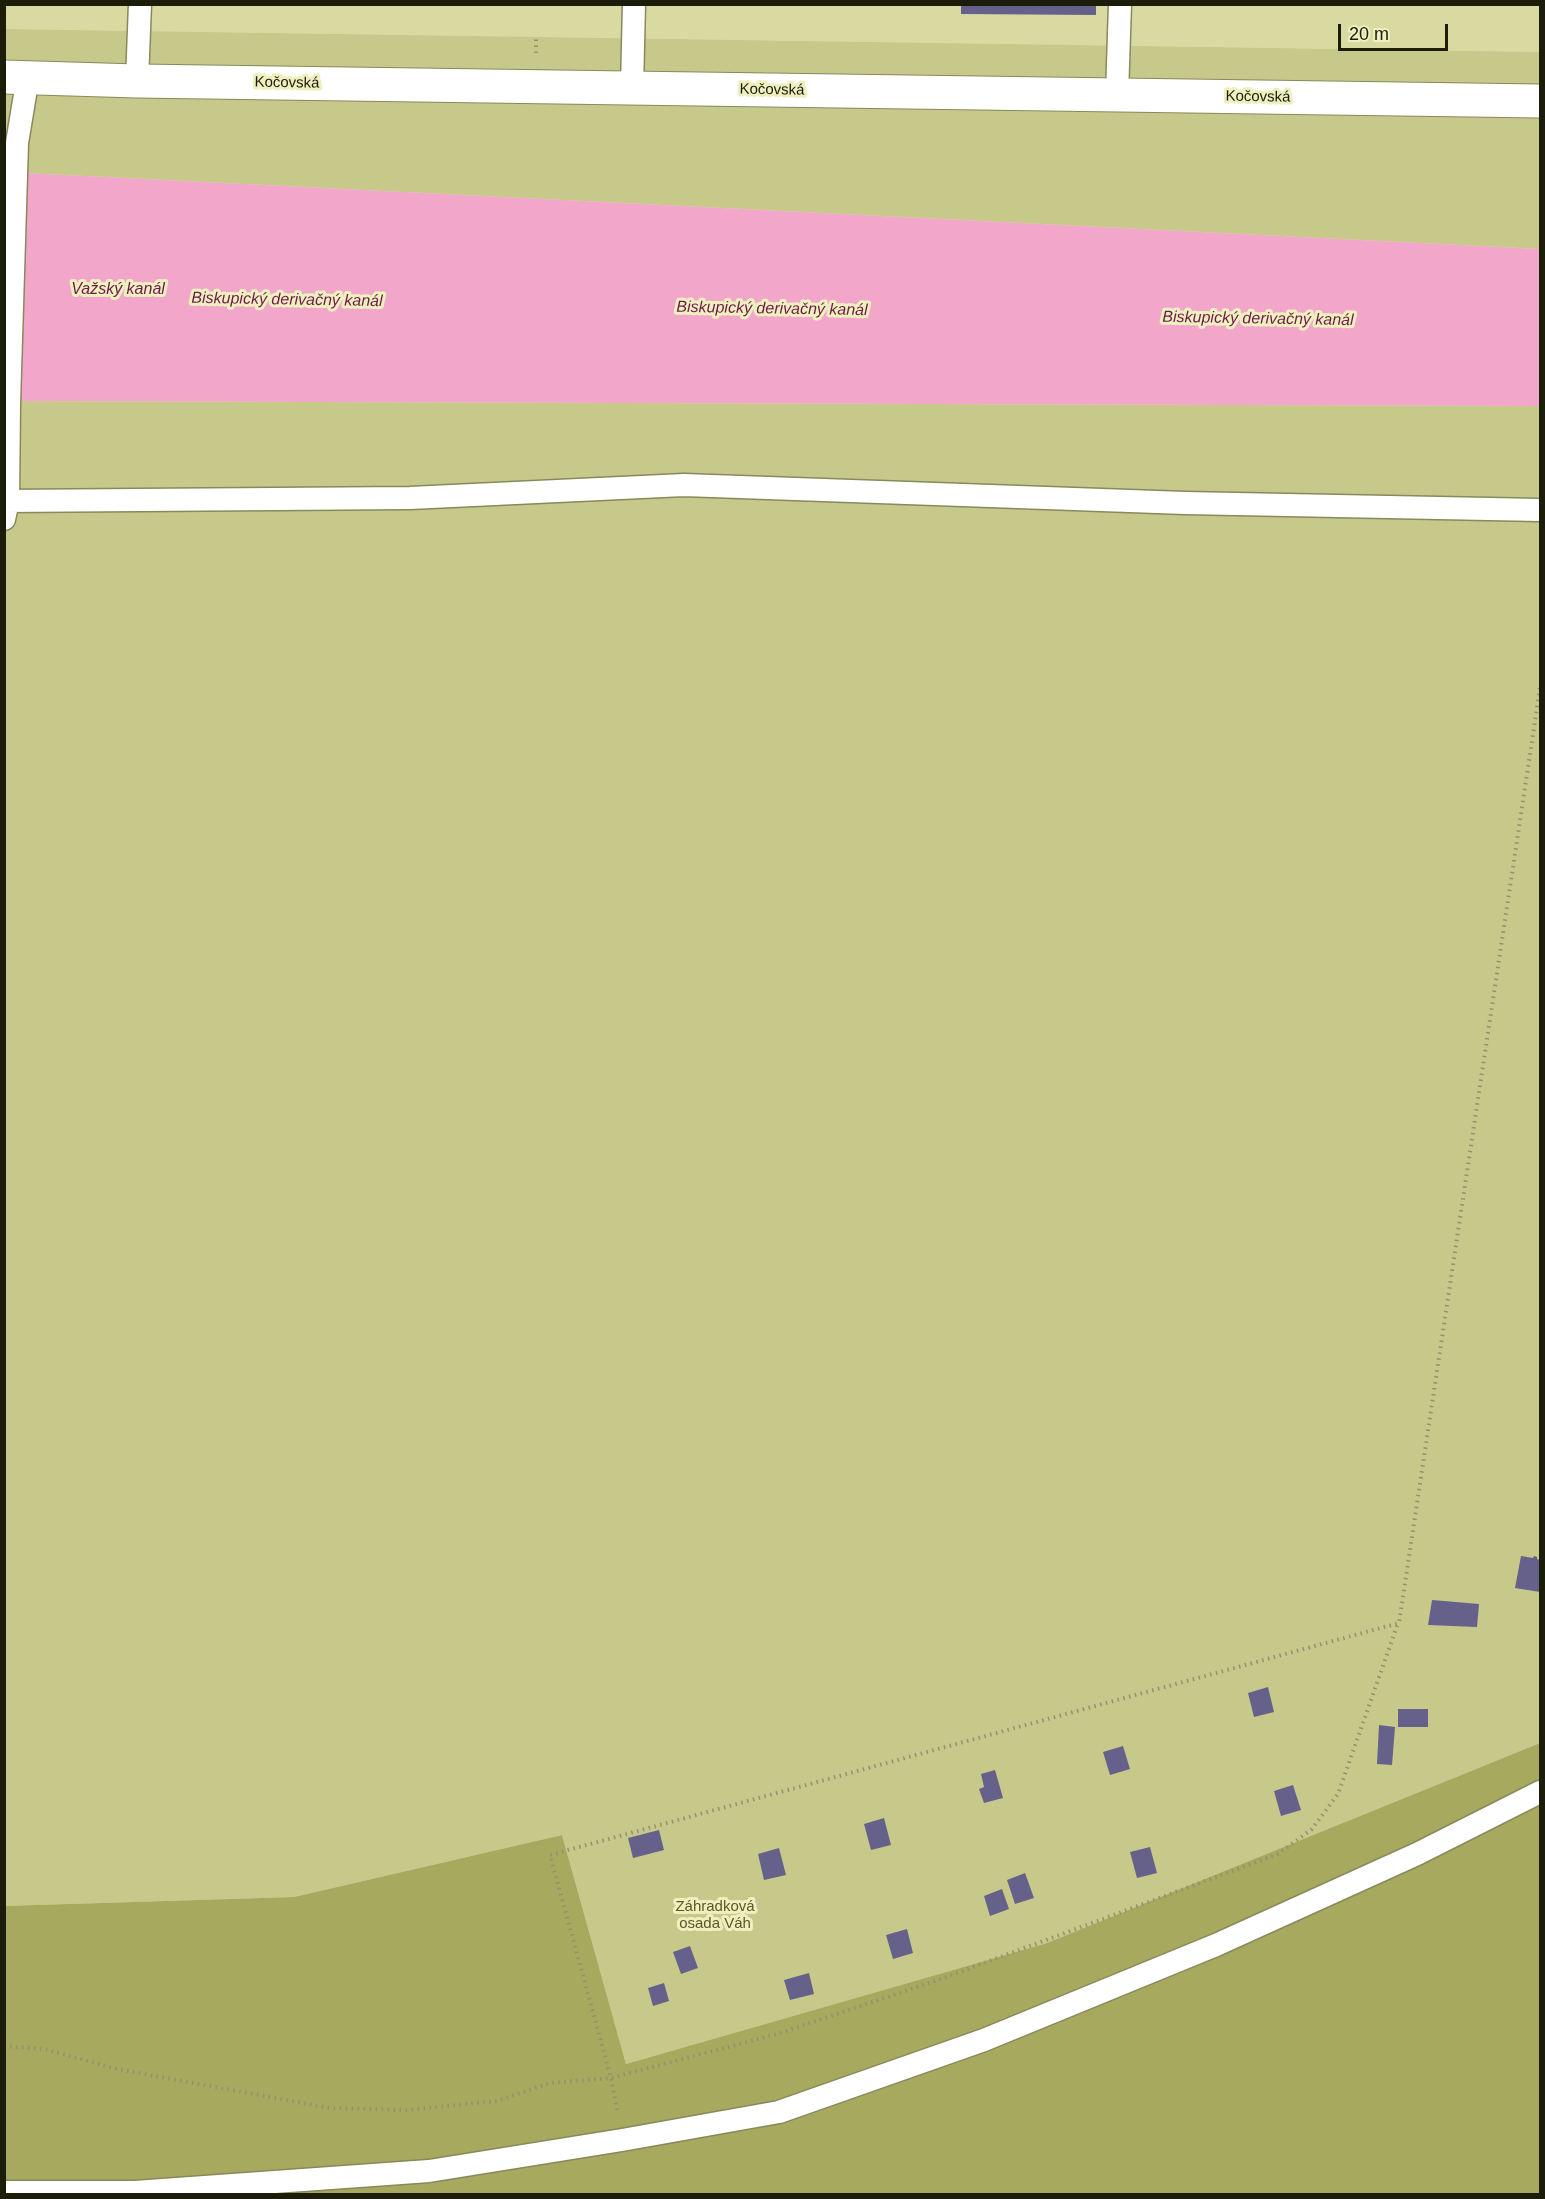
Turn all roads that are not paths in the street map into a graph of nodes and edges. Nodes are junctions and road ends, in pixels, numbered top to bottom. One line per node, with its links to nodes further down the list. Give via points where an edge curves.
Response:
1 (140, 4): 5 (lane)
2 (634, 4): 6 (lane)
3 (1120, 4): 7 (lane)
4 (16, 77): 5 (street, Kočovská); 9 (lane)
5 (137, 81): 6 (street, Kočovská)
6 (632, 88): 7 (street, Kočovská)
7 (1117, 95): 8 (street, Kočovská)
8 (1540, 101)
9 (6, 507): 10 (lane, via 410,498 684,485 1185,503)
10 (1540, 510)
11 (1540, 1792): 12 (lane, via 1417,1854 1216,1945 984,2040 779,2112 429,2171 135,2192)
12 (4, 2192)

